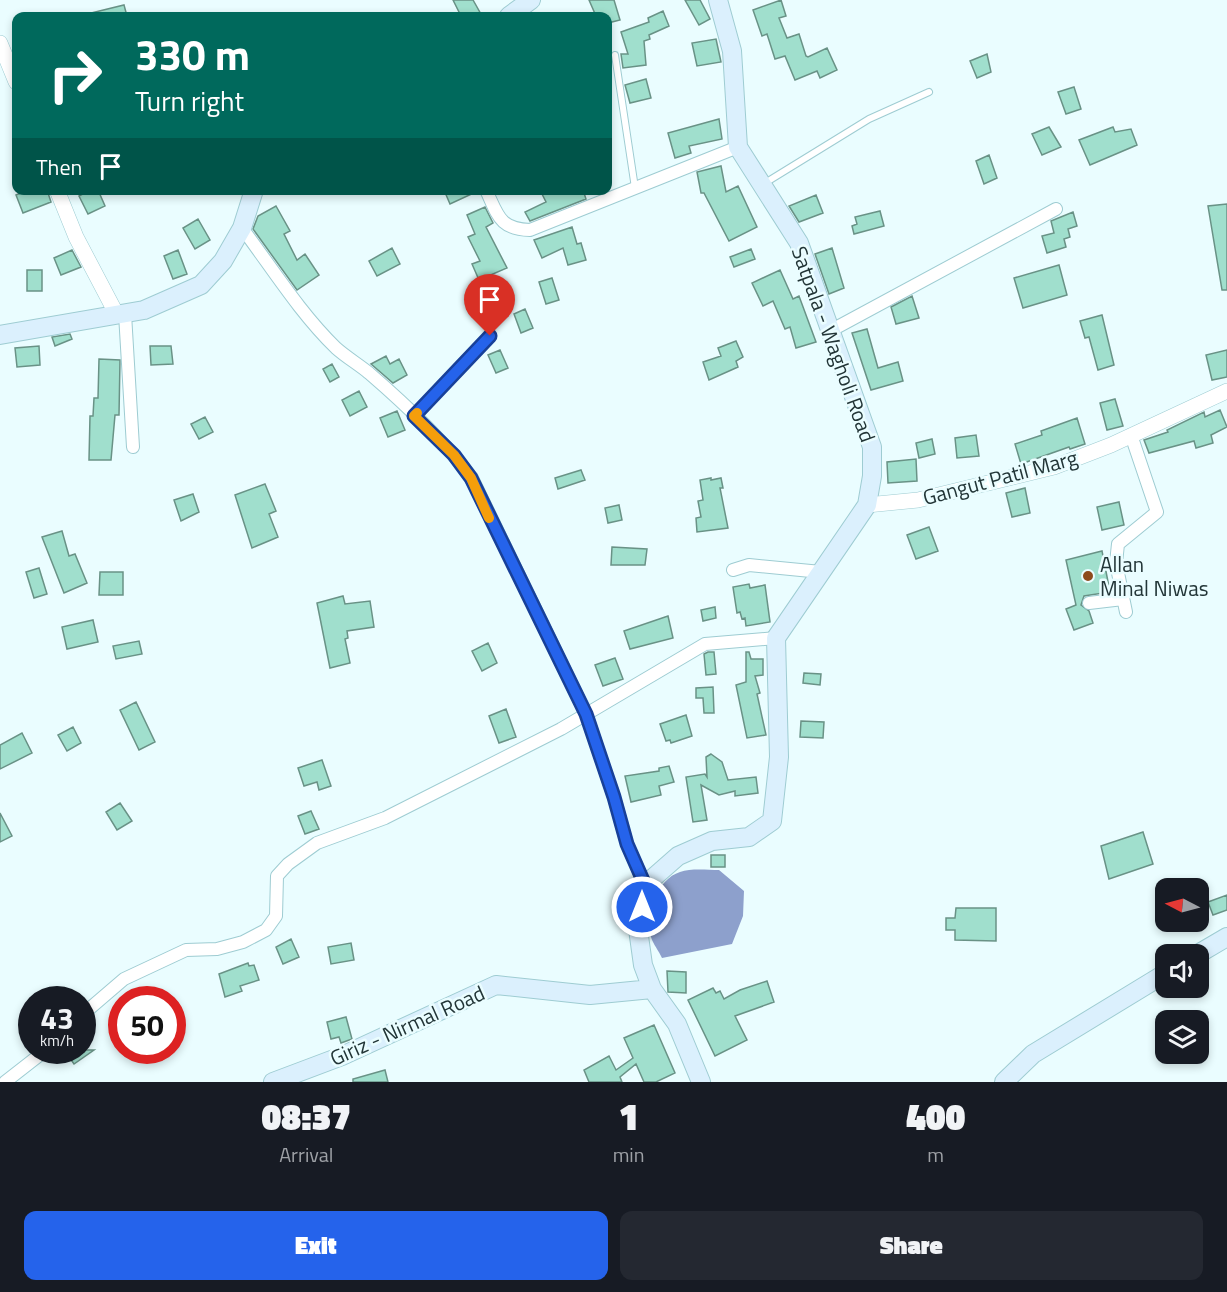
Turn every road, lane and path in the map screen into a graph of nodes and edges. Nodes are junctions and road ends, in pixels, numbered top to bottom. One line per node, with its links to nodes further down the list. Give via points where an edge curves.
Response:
1 (531, 0): 3 (main road)
2 (718, 0): 8 (main road, Satpala - Wagholi Road, via 732,51)
3 (514, 12)
4 (0, 43): 6 (street)
5 (615, 55): 10 (lane)
6 (12, 72)
7 (929, 92): 9 (lane, via 869,119)
8 (738, 147): 9 (main road, Satpala - Wagholi Road); 10 (street)
9 (762, 185): 17 (main road, Satpala - Wagholi Road, via 799,243)
10 (635, 188): 13 (street, via 530,230 514,230 502,223)
11 (59, 195): 16 (street, via 76,237)
12 (252, 195): 15 (main road)
13 (488, 195)
14 (1056, 209): 17 (street)
15 (242, 228): 16 (main road, via 223,261 201,285 144,310); 21 (street, via 316,326)
16 (121, 314): 18 (main road); 23 (street)
17 (830, 331): 24 (main road, Satpala - Wagholi Road, via 872,447)
18 (0, 335)
19 (490, 336): 21 (lane)
20 (1227, 391): 22 (street, Gangut Patil Marg)
21 (414, 416): 31 (street, via 454,455 471,478)
22 (1131, 435): 24 (street, Gangut Patil Marg, via 1054,467 918,500); 27 (street, via 1157,512 1118,544 1116,563)
23 (132, 447)
24 (867, 505): 26 (main road, Satpala - Wagholi Road)
25 (733, 570): 26 (street, via 749,565)
26 (821, 572): 30 (main road, Satpala - Wagholi Road)
27 (1124, 599): 28 (street); 29 (street)
28 (1089, 603)
29 (1126, 612)
30 (776, 638): 31 (street, via 705,644); 32 (main road, via 779,758 772,821 748,837 712,841 678,856)
31 (586, 714): 32 (street, via 627,844); 37 (street, via 385,818 317,843 277,876 276,916 266,930 217,949 186,951 124,979)
32 (645, 885): 36 (main road, via 638,928 643,965)
33 (1227, 937): 34 (main road)
34 (1209, 948)
35 (1155, 980): 42 (main road, via 1033,1054)
36 (652, 989): 40 (main road, Giriz - Nirmal Road, via 590,995 496,985 342,1056); 41 (main road, via 677,1024)
37 (96, 1003)
38 (28, 1064): 39 (street)
39 (5, 1082)
40 (273, 1082)
41 (701, 1082)
42 (1004, 1082)

